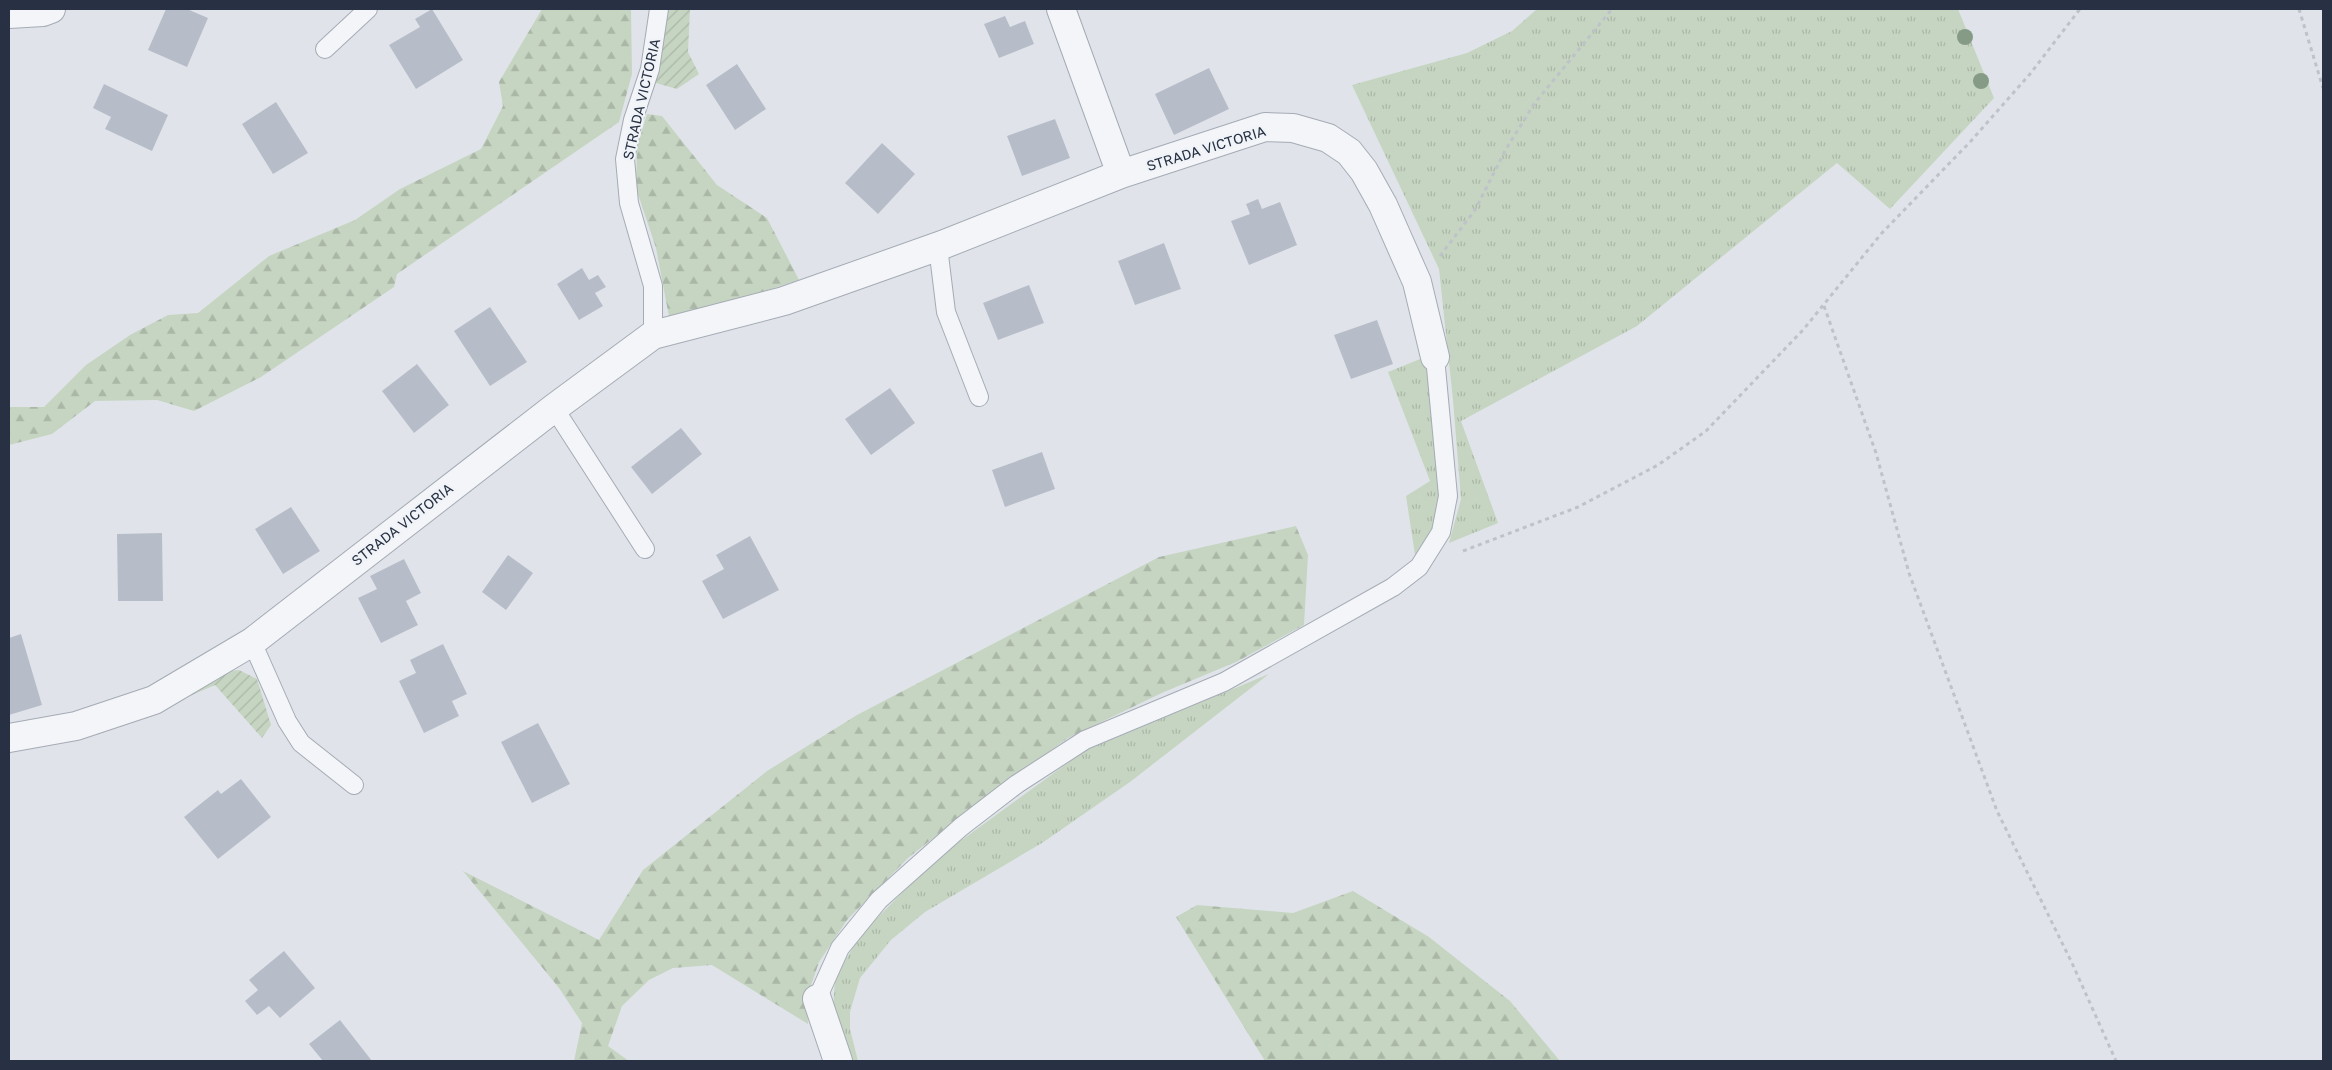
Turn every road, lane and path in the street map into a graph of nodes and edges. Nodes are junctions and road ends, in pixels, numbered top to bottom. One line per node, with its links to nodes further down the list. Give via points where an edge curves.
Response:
1 (51, 9): 8 (street)
2 (368, 9): 9 (lane)
3 (659, 9): 15 (lane, STRADA VICTORIA, via 650,69 633,120 625,159 629,203 653,286)
4 (1060, 9): 11 (street)
5 (1612, 9): 13 (path, via 1534,104 1506,149 1475,210)
6 (2080, 9): 14 (path, via 2030,74 1881,234)
7 (2299, 9): 10 (path)
8 (9, 14)
9 (325, 50)
10 (2323, 88)
11 (1121, 174): 12 (street, STRADA VICTORIA); 13 (street, STRADA VICTORIA, via 1265,128 1293,128 1328,138 1349,152 1364,171)
12 (938, 247): 15 (street, STRADA VICTORIA, via 784,301); 17 (lane, via 946,312)
13 (1417, 282): 16 (street, STRADA VICTORIA)
14 (1824, 305): 20 (path, via 1706,431 1658,465 1578,507); 26 (path, via 1876,453 1909,572 1997,811)
15 (653, 335): 18 (street, STRADA VICTORIA)
16 (1435, 357): 20 (lane, via 1448,496 1442,532)
17 (979, 397)
18 (554, 408): 19 (lane); 21 (street, STRADA VICTORIA)
19 (645, 549)
20 (1419, 567): 24 (lane, via 1393,587 1224,682 1085,740 1017,784 961,827 879,900 840,948)
21 (252, 642): 22 (street, STRADA VICTORIA, via 154,700 76,726); 23 (lane, via 287,721 301,743)
22 (9, 738)
23 (354, 785)
24 (817, 999): 25 (street)
25 (838, 1061)
26 (2116, 1061)

